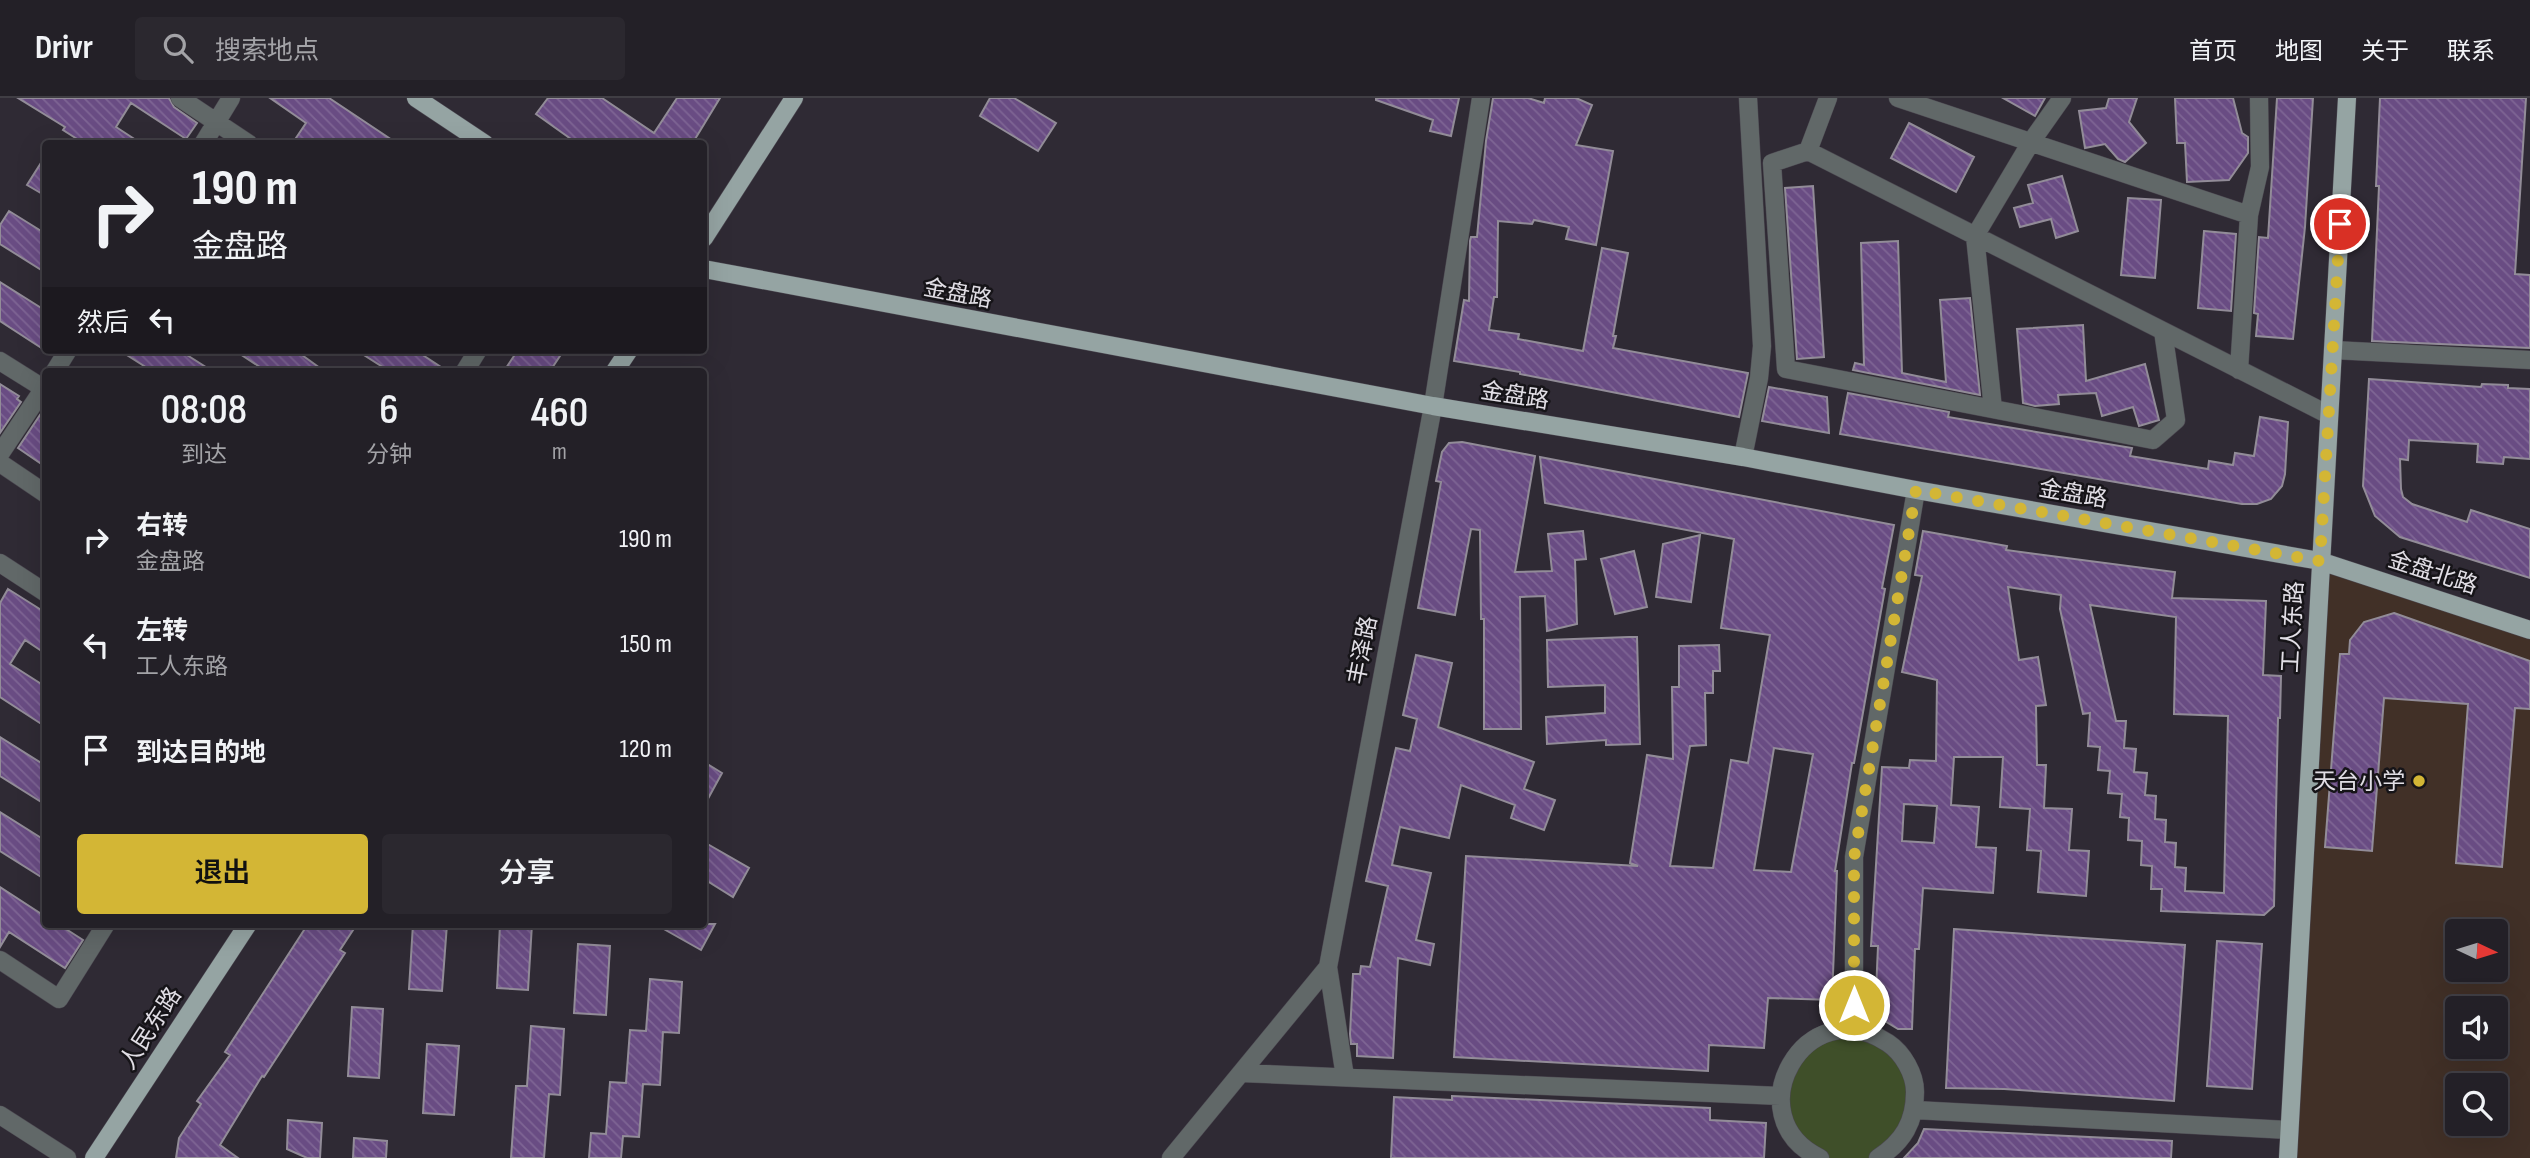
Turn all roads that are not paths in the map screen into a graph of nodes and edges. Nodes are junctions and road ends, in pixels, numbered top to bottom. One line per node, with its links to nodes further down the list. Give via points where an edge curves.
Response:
1 (180, 98): 12 (street)
2 (232, 98): 12 (street)
3 (416, 98): 15 (main road)
4 (794, 98): 19 (main road)
5 (1480, 98): 29 (street, 丰泽路)
6 (1748, 98): 33 (street, via 1762,346)
7 (1828, 98): 17 (street)
8 (1898, 98): 16 (street)
9 (2062, 98): 16 (street)
10 (2259, 98): 18 (street, via 2260,167)
11 (2347, 98): 23 (main road, 工人东路)
12 (217, 122): 13 (street); 14 (street)
13 (206, 140)
14 (243, 140)
15 (479, 140)
16 (2031, 142): 18 (street); 20 (street)
17 (1808, 151): 20 (street); 30 (street, via 1772,163 1786,369)
18 (2249, 215): 26 (street)
19 (707, 233)
20 (1975, 236): 22 (street); 30 (street)
21 (707, 270): 29 (main road, 金盘路)
22 (2163, 331): 26 (street); 30 (street, via 2176,421 2153,440)
23 (2333, 350): 25 (street); 31 (main road, 工人东路)
24 (0, 360): 27 (street)
25 (2530, 360)
26 (2239, 370): 31 (street)
27 (42, 387)
28 (42, 391): 32 (street)
29 (1433, 407): 33 (main road, 金盘路); 44 (street, 丰泽路)
30 (1993, 409)
31 (2329, 415): 37 (main road, 工人东路)
32 (0, 454)
33 (1743, 457): 35 (main road, 金盘路)
34 (0, 463): 36 (street)
35 (1916, 490): 37 (main road, 金盘路); 45 (street, via 1854,858)
36 (42, 491)
37 (2320, 561): 40 (main road, 金盘北路); 51 (main road, 工人东路)
38 (0, 563): 39 (street)
39 (42, 590)
40 (2530, 630)
41 (104, 928): 43 (street, via 60,999)
42 (244, 928): 53 (main road, 人民东路)
43 (0, 960)
44 (1328, 967): 46 (street, 丰泽路); 47 (street)
45 (1854, 1029): 48 (street, via 1832,1031 1795,1055 1784,1074); 49 (street, via 1876,1035 1895,1048 1915,1087)
46 (1241, 1073): 47 (street); 54 (street, 丰泽路)
47 (1345, 1077): 48 (street)
48 (1781, 1096): 55 (street, via 1784,1118 1794,1138)
49 (1915, 1110): 51 (street); 56 (street, via 1907,1131)
50 (0, 1115): 52 (street)
51 (2290, 1130): 57 (main road, 工人东路)
52 (67, 1158)
53 (94, 1158)
54 (1171, 1158)
55 (1820, 1158)
56 (1878, 1158)
57 (2288, 1158)

